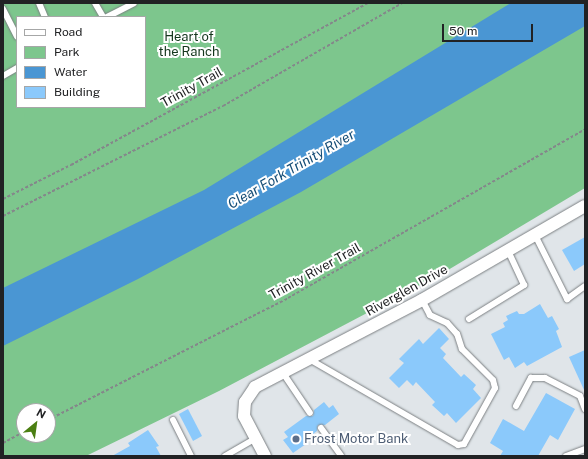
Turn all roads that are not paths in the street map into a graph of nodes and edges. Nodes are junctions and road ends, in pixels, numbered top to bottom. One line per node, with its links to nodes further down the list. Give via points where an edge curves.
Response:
1 (39, 3): 5 (lane)
2 (95, 3): 6 (lane)
3 (134, 3): 7 (lane)
4 (3, 9): 8 (lane)
5 (45, 16)
6 (102, 16)
7 (109, 16)
8 (16, 35)
9 (16, 69): 10 (lane)
10 (3, 76)
11 (585, 206): 12 (street, Riverglen Drive)
12 (535, 235): 13 (street, Riverglen Drive); 14 (lane, via 567,299)
13 (508, 250): 15 (street, Riverglen Drive); 16 (lane, via 524,285)
14 (585, 286)
15 (422, 300): 17 (street, Riverglen Drive); 17 (lane, via 430,315 447,323 457,334 462,349 494,380 495,388 464,444 458,445 324,370)
16 (469, 319)
17 (309, 359): 18 (street, Riverglen Drive)
18 (283, 373): 21 (lane); 24 (street, Riverglen Drive, via 255,387 245,402 244,416)
19 (516, 406): 20 (lane, via 532,378 545,378 576,394)
20 (585, 409)
21 (310, 413)
22 (173, 420): 26 (lane)
23 (321, 428): 29 (lane)
24 (255, 439): 27 (lane); 28 (street)
25 (585, 449): 30 (lane)
26 (191, 456)
27 (225, 456)
28 (265, 456)
29 (341, 456)
30 (566, 456)

